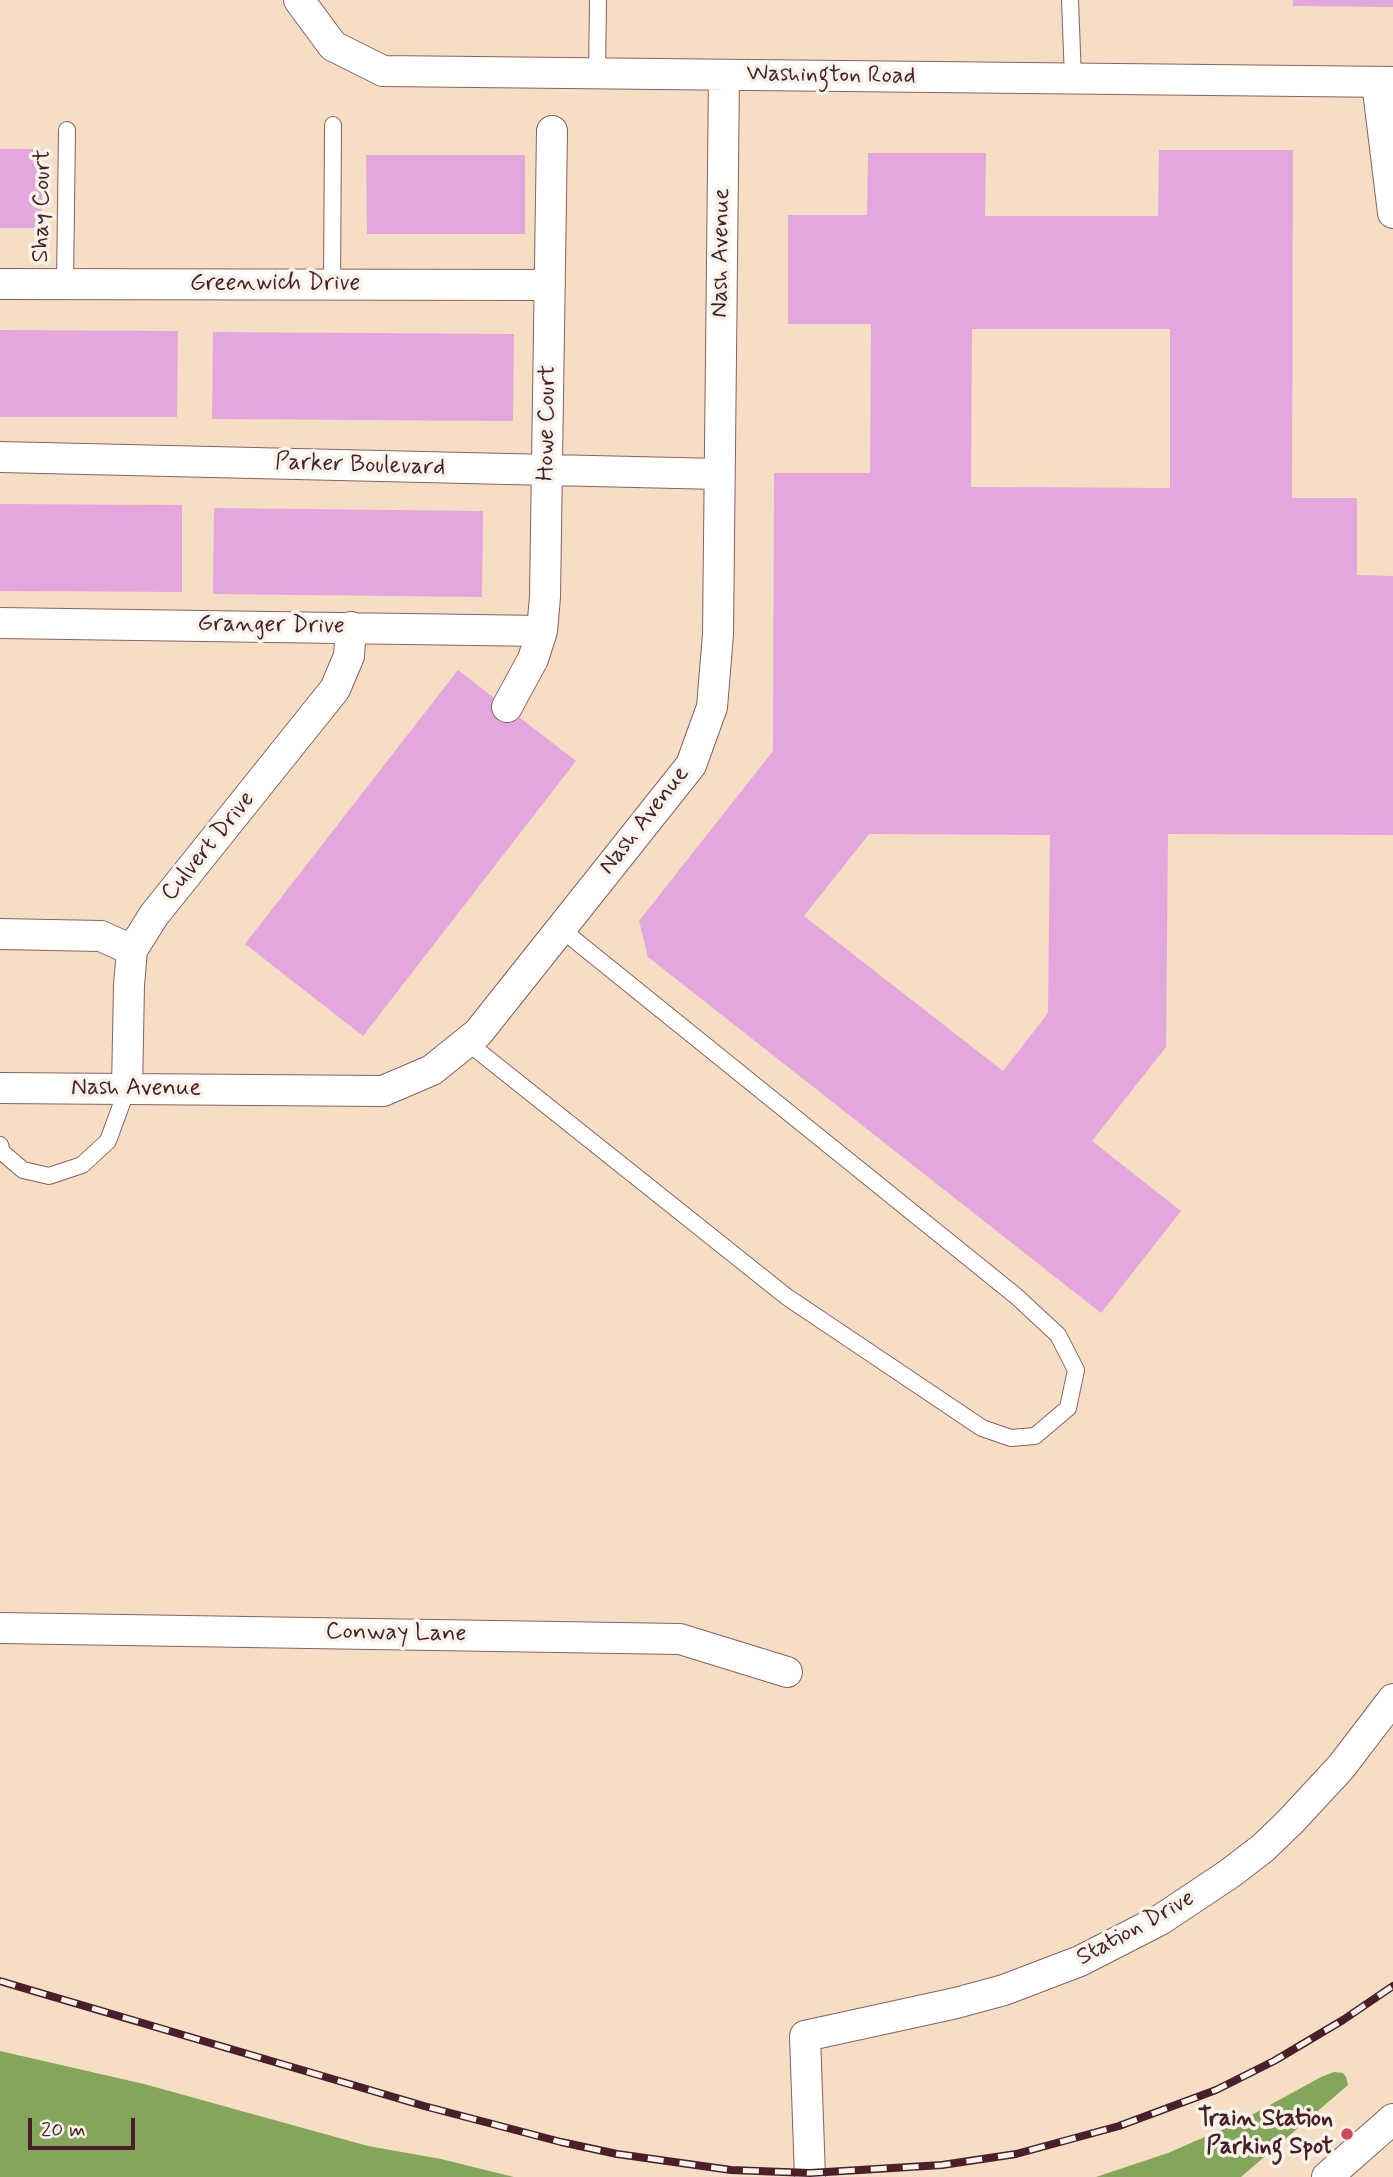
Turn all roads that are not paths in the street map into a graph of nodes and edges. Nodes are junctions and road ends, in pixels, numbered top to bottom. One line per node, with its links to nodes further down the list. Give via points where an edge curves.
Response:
1 (299, 0): 4 (street, Washington Road, via 333,46 383,71)
2 (598, 0): 4 (lane)
3 (1070, 0): 6 (lane)
4 (597, 74): 5 (street, Washington Road)
5 (724, 75): 6 (street, Washington Road); 18 (street, Nash Avenue)
6 (1073, 79): 7 (street, Washington Road)
7 (1385, 82): 11 (street)
8 (332, 125): 14 (lane)
9 (67, 130): 13 (lane, Shay Court)
10 (552, 131): 15 (street, Howe Court)
11 (1393, 213)
12 (0, 284): 13 (street, Greenwich Drive)
13 (65, 284): 14 (street, Greenwich Drive)
14 (332, 285): 15 (street, Greenwich Drive)
15 (550, 285): 17 (street, Howe Court)
16 (0, 457): 17 (street, Parker Boulevard)
17 (547, 471): 18 (street, Parker Boulevard); 21 (street, Howe Court)
18 (719, 474): 23 (street, Nash Avenue, via 718,634 712,707 691,765)
19 (0, 623): 20 (street, Granger Drive)
20 (351, 627): 21 (street, Granger Drive); 25 (street, Culvert Drive, via 349,656 335,690)
21 (542, 632): 22 (street, Howe Court, via 533,659)
22 (506, 707)
23 (561, 929): 26 (street, Nash Avenue); 26 (lane, via 1016,1296 1058,1335 1076,1370 1068,1408 1035,1436 1011,1438 982,1428 787,1297)
24 (0, 934): 25 (street, via 102,936)
25 (132, 950): 28 (street, Culvert Drive)
26 (467, 1042): 28 (street, Nash Avenue, via 432,1070 383,1091)
27 (0, 1087): 28 (street, Nash Avenue)
28 (127, 1089): 29 (lane, via 108,1141 82,1165 49,1176 23,1170)
29 (0, 1145)
30 (0, 1628): 31 (street, Conway Lane, via 680,1639)
31 (787, 1672)
32 (1393, 1699): 34 (street, Station Drive, via 1317,1795 1272,1839 1160,1920 1080,1961 1004,1990 805,2036)
33 (1393, 2119): 35 (street)
34 (810, 2177)
35 (1327, 2177)

